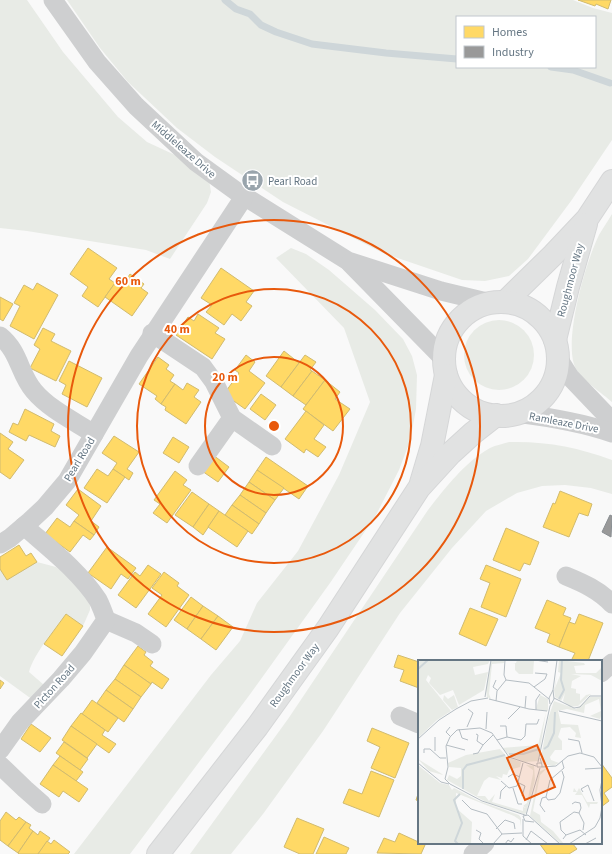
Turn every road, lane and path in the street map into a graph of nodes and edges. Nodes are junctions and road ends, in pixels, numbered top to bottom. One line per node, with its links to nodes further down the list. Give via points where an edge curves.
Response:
1 (53, 0): 3 (street, Middleleaze Drive, via 97,62 136,106 196,162)
2 (612, 181): 4 (main road, Roughmoor Way)
3 (244, 196): 5 (street, Middleleaze Drive); 7 (street, Pearl Road)
4 (587, 219): 6 (main road, Roughmoor Way, via 553,255); 9 (main road, Roughmoor Way, via 570,280)
5 (348, 261): 6 (street, Middleleaze Drive, via 434,289); 10 (street, Middleleaze Drive)
6 (498, 303): 9 (main road, Roughmoor Way, via 517,304 533,312 546,324); 10 (main road, Roughmoor Way, via 481,305 465,314 453,327 446,343)
7 (152, 333): 12 (street, via 203,367 214,382); 15 (street, Pearl Road)
8 (0, 336): 15 (street, via 15,354 34,391 51,406)
9 (556, 349): 11 (main road, Roughmoor Way, via 556,376 547,392 523,411); 13 (street, Ramleaze Drive, via 570,377)
10 (445, 367): 11 (main road, via 453,389 463,401 476,410); 18 (main road, Roughmoor Way, via 432,446)
11 (506, 414): 14 (street, Ramleaze Drive, via 553,418); 18 (main road, Roughmoor Way, via 473,433)
12 (232, 418): 16 (street); 17 (street)
13 (612, 421)
14 (612, 433)
15 (94, 434): 19 (street, Pearl Road, via 67,481 45,507)
16 (272, 446)
17 (198, 466)
18 (420, 488): 33 (main road, Roughmoor Way, via 328,628 257,727)
19 (24, 526): 20 (street, Pearl Road); 23 (street, via 87,586 99,602)
20 (0, 544)
21 (566, 576): 22 (street, via 602,594)
22 (612, 604)
23 (106, 620): 24 (street, via 136,633); 29 (street, Picton Road, via 83,653 20,722)
24 (152, 644)
25 (612, 663): 26 (street)
26 (602, 672)
27 (400, 716): 28 (street)
28 (418, 724)
29 (0, 750)
30 (0, 765): 31 (street)
31 (42, 804)
32 (484, 844): 34 (street)
33 (158, 854)
34 (472, 854)

